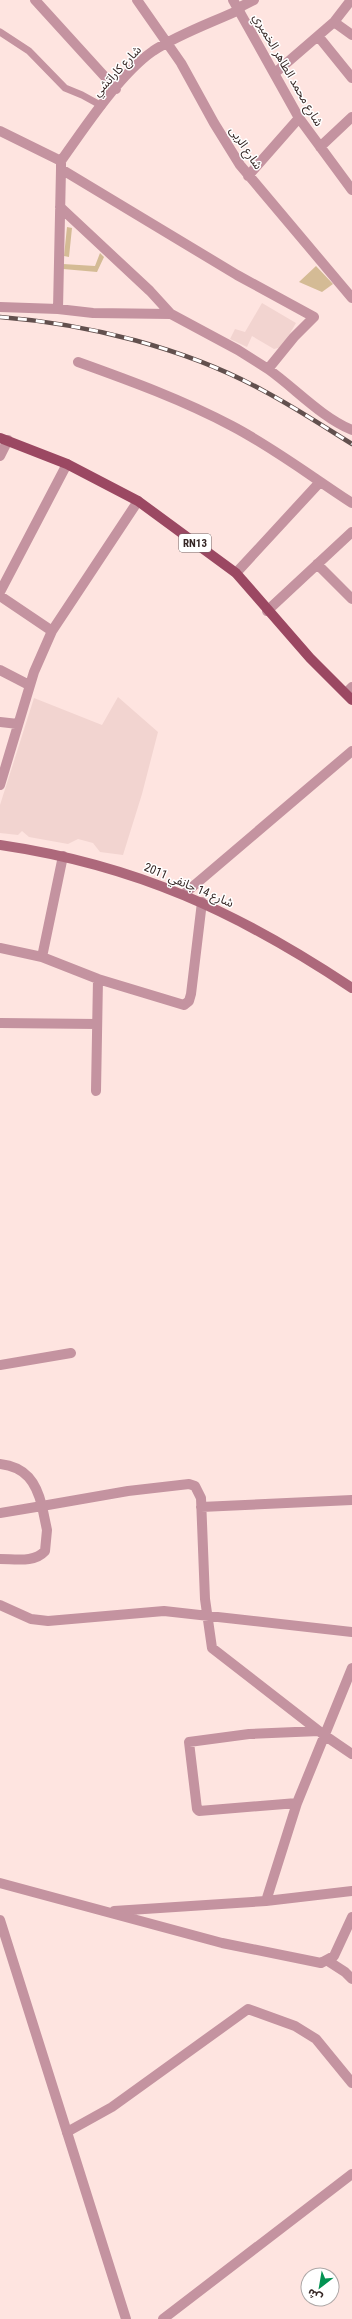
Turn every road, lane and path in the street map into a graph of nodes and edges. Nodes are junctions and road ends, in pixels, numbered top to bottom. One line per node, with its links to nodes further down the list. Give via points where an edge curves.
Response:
1 (35, 0): 14 (street)
2 (137, 0): 11 (street, شارع الربى)
3 (233, 0): 6 (street, شارع محمد الطاهر الخميري)
4 (254, 0): 6 (street, شارع كاراتشي)
5 (351, 0): 7 (street)
6 (239, 10): 11 (street, شارع كاراتشي); 12 (street, شارع محمد الطاهر الخميري)
7 (334, 22): 9 (street); 10 (street)
8 (0, 32): 15 (street, via 29,51 65,88)
9 (352, 35)
10 (318, 36): 12 (street); 13 (street)
11 (168, 43): 14 (street, شارع كاراتشي, via 140,62); 21 (street, شارع الربى)
12 (275, 74): 17 (street, شارع محمد الطاهر الخميري)
13 (352, 78)
14 (116, 89): 15 (street, شارع كاراتشي)
15 (102, 106): 20 (street, شارع كاراتشي)
16 (352, 117): 19 (street)
17 (299, 118): 19 (street, شارع محمد الطاهر الخميري); 21 (street)
18 (0, 131): 20 (street)
19 (320, 147): 22 (street, شارع محمد الطاهر الخميري)
20 (61, 165): 23 (street); 29 (street, via 237,275 314,317 294,336)
21 (248, 176): 24 (street, شارع الربى)
22 (352, 190)
23 (60, 207): 26 (street); 27 (street)
24 (352, 298)
25 (0, 306): 26 (street)
26 (58, 309): 27 (street)
27 (171, 314): 29 (street)
28 (78, 362): 34 (street, via 140,384 195,408 266,445)
29 (268, 369): 30 (street, via 325,414)
30 (352, 430)
31 (4, 439): 32 (street); 33 (main road, RN13)
32 (0, 456)
33 (67, 464): 35 (main road, RN13); 40 (street)
34 (320, 482): 36 (street); 39 (street)
35 (138, 501): 39 (main road, RN13); 44 (street)
36 (352, 503)
37 (352, 532): 38 (street)
38 (317, 564): 42 (street); 43 (street)
39 (236, 573): 43 (main road, RN13)
40 (0, 592)
41 (0, 596): 44 (street)
42 (352, 599)
43 (268, 612): 47 (main road, RN13, via 310,658)
44 (52, 631): 46 (street)
45 (0, 670): 46 (street)
46 (29, 685): 49 (street)
47 (350, 693)
48 (0, 722): 49 (street)
49 (18, 724): 51 (street)
50 (352, 751): 54 (street)
51 (0, 785)
52 (0, 845): 53 (main road, شارع 14 جانفي 2011)
53 (63, 856): 54 (main road, شارع 14 جانفي 2011, via 120,871); 57 (street)
54 (184, 894): 55 (main road, شارع 14 جانفي 2011)
55 (202, 902): 58 (street, via 191,994 187,1003 181,1006); 59 (main road, شارع 14 جانفي 2011, via 268,935)
56 (0, 948): 57 (street)
57 (42, 957): 58 (street)
58 (98, 979): 61 (street)
59 (352, 988)
60 (0, 1023): 61 (street)
61 (97, 1024): 62 (street)
62 (96, 1091)
63 (71, 1353): 64 (street)
64 (0, 1365)
65 (0, 1464): 67 (street, via 14,1466 23,1471 38,1491)
66 (352, 1500): 68 (street)
67 (42, 1506): 68 (street, via 189,1484 199,1490); 69 (street); 70 (street, via 47,1530 46,1551 32,1560)
68 (201, 1507): 72 (street)
69 (0, 1513)
70 (0, 1559)
71 (0, 1605): 72 (street, via 31,1619 48,1621 164,1611)
72 (208, 1617): 73 (street); 75 (street, via 213,1650)
73 (352, 1632)
74 (352, 1668): 75 (street)
75 (321, 1733): 76 (street); 77 (street); 77 (street, via 249,1734 189,1742 199,1811)
76 (352, 1754)
77 (297, 1803): 80 (street)
78 (0, 1883): 81 (street)
79 (352, 1891): 80 (street)
80 (266, 1901): 81 (street)
81 (106, 1912): 84 (street, via 222,1943 315,1962)
82 (352, 1917): 84 (street, via 334,1956)
83 (0, 1920): 87 (street)
84 (328, 1961): 85 (street)
85 (352, 1979)
86 (352, 2083): 87 (street, via 316,2039 295,2026 248,2009 112,2107)
87 (67, 2132): 89 (street)
88 (352, 2174): 90 (street)
89 (126, 2319)
90 (163, 2319)

